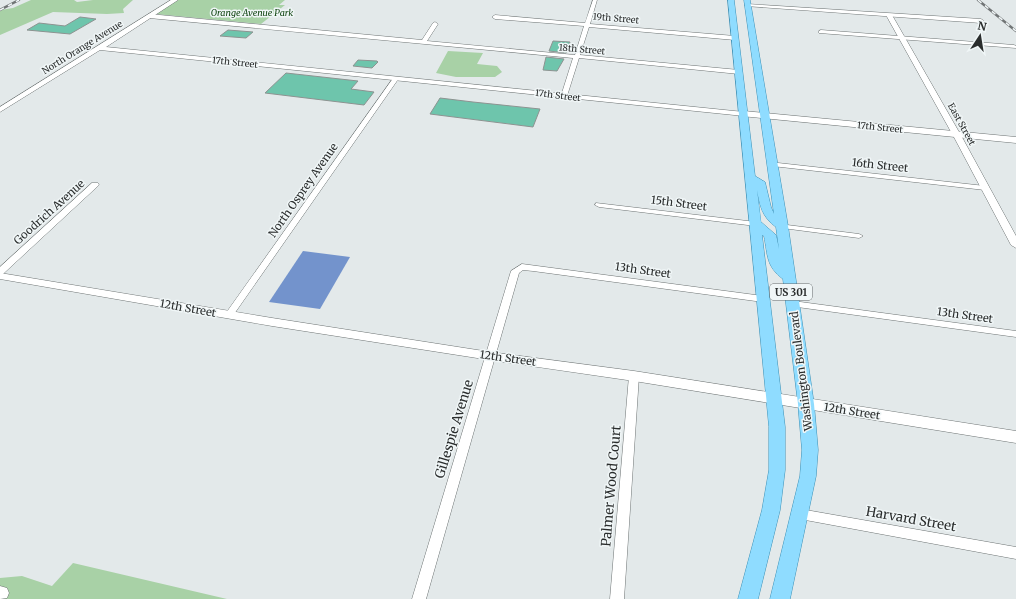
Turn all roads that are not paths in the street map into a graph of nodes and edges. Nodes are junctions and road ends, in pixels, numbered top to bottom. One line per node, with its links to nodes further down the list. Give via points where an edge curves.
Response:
1 (175, 0): 7 (street, North Orange Avenue)
2 (595, 0): 11 (street)
3 (747, 2): 6 (street); 14 (main road, Washington Boulevard / US 301)
4 (732, 4): 5 (main road); 15 (main road, US 301)
5 (741, 13)
6 (889, 15): 9 (street); 16 (street, East Street)
7 (149, 16): 17 (street, 18th Street); 19 (street, North Orange Avenue)
8 (495, 17): 11 (street, 19th Street)
9 (982, 21)
10 (435, 24): 17 (street)
11 (587, 24): 15 (street, 19th Street); 20 (street)
12 (744, 31): 14 (main road)
13 (821, 32): 16 (street)
14 (752, 37): 22 (main road, Washington Boulevard / US 301)
15 (735, 38): 21 (main road, US 301); 22 (main road, via 746,44 749,64)
16 (902, 38): 18 (street); 28 (street, East Street)
17 (423, 43): 20 (street, 18th Street)
18 (1014, 47)
19 (100, 48): 23 (street, 17th Street); 25 (street, North Orange Avenue)
20 (578, 57): 21 (street, 18th Street); 24 (street)
21 (739, 72): 26 (main road, US 301)
22 (758, 72): 27 (main road, Washington Boulevard / US 301)
23 (396, 78): 24 (street, 17th Street); 45 (street, North Osprey Avenue)
24 (564, 96): 26 (street, 17th Street)
25 (0, 110)
26 (744, 114): 27 (main road, 17th Street); 31 (main road, US 301)
27 (765, 116): 28 (main road, 17th Street); 30 (main road, Washington Boulevard / US 301)
28 (956, 134): 29 (main road, 17th Street); 33 (street, East Street)
29 (1016, 140)
30 (772, 164): 33 (street, 16th Street); 36 (main road, Washington Boulevard / US 301)
31 (751, 178): 35 (main road, US 301); 36 (main road, via 760,182 764,192 766,213)
32 (95, 185): 40 (street, Goodrich Avenue)
33 (985, 188): 38 (street, East Street)
34 (599, 204): 35 (street, 15th Street)
35 (756, 224): 42 (main road, via 770,235 776,266); 43 (main road, US 301)
36 (782, 226): 37 (street); 42 (main road, Washington Boulevard / US 301)
37 (859, 236)
38 (1016, 245)
39 (519, 268): 43 (street, 13th Street); 47 (street, Gillespie Avenue, via 515,271)
40 (0, 272)
41 (0, 276): 45 (street, 12th Street)
42 (789, 278): 44 (main road, Washington Boulevard / US 301)
43 (763, 299): 49 (main road, US 301)
44 (793, 304): 46 (street, 13th Street); 50 (main road, Washington Boulevard / US 301)
45 (229, 315): 47 (street, 12th Street)
46 (1016, 334)
47 (490, 356): 48 (street, 12th Street); 54 (street, Gillespie Avenue)
48 (634, 376): 49 (street, 12th Street); 55 (street, Palmer Wood Court)
49 (774, 399): 50 (street, 12th Street); 56 (main road, US 301, via 777,470 771,510)
50 (806, 404): 51 (street, 12th Street); 52 (main road, Washington Boulevard / US 301, via 810,450 808,476)
51 (1016, 437)
52 (800, 514): 53 (street, Harvard Street); 57 (main road, Washington Boulevard / US 301)
53 (1016, 553)
54 (419, 599)
55 (616, 599)
56 (748, 599)
57 (780, 599)

